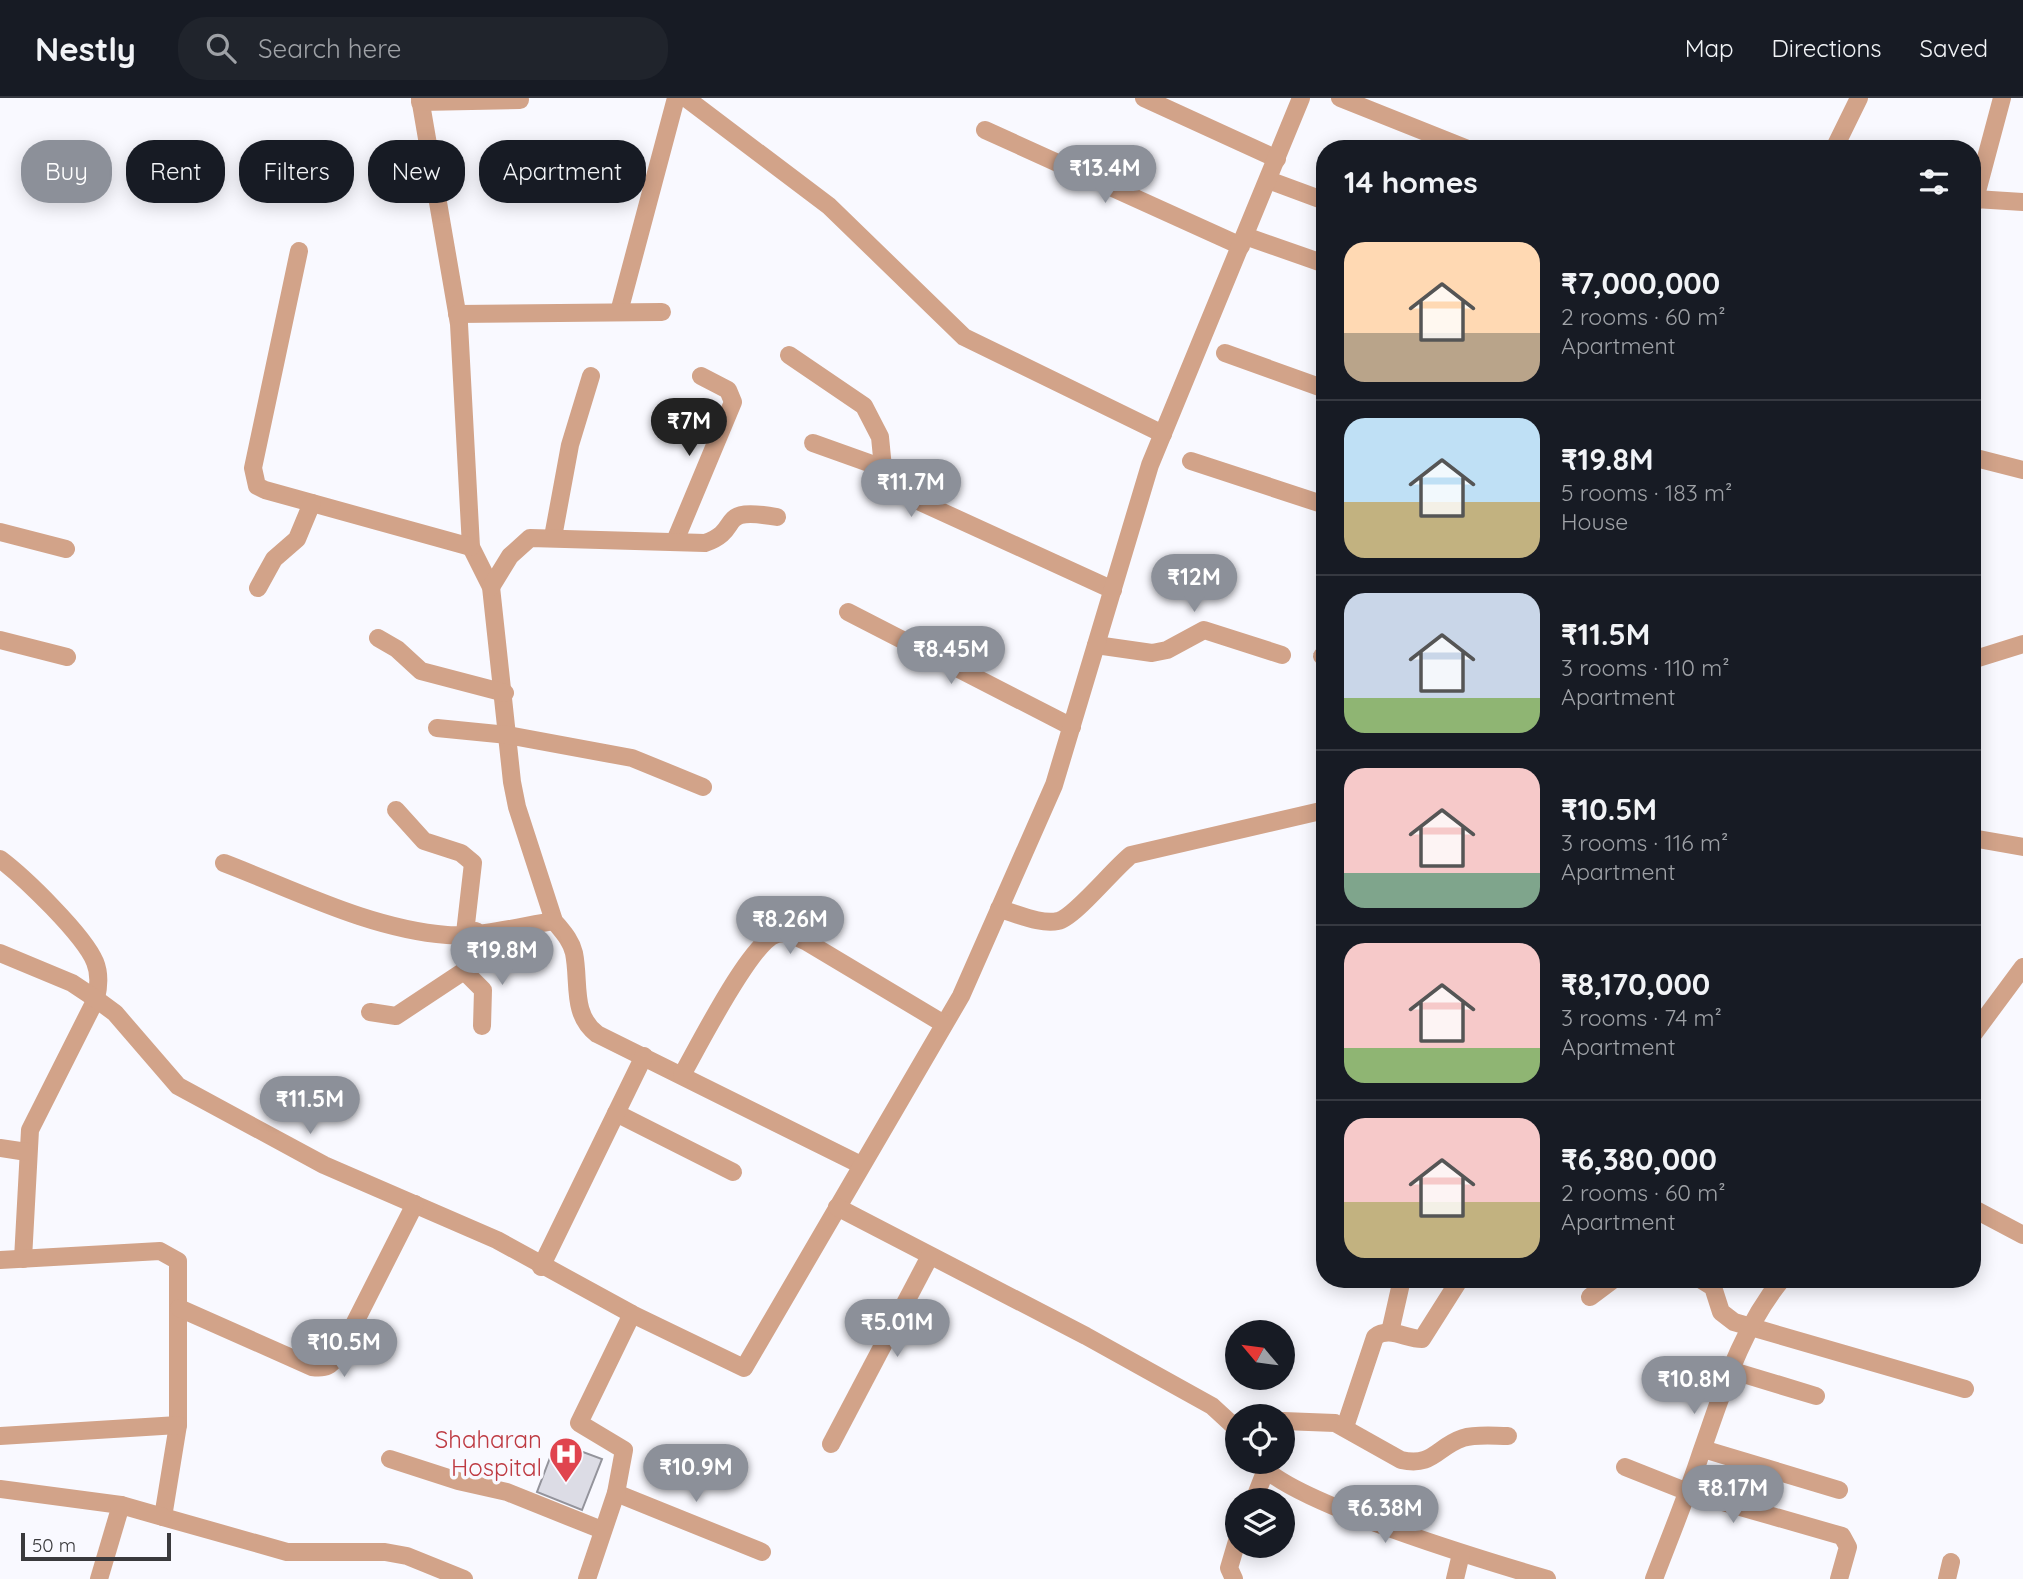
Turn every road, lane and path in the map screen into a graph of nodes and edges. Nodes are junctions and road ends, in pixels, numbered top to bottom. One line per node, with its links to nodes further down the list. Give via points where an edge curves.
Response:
1 (676, 98): 22 (street)
2 (686, 98): 30 (street, via 829,206 964,337)
3 (1144, 98): 13 (street)
4 (1301, 98): 13 (street)
5 (1340, 98): 11 (street)
6 (1859, 98): 12 (street)
7 (2002, 98): 14 (street)
8 (420, 100): 9 (street); 24 (street)
9 (520, 100)
10 (985, 130): 19 (street)
11 (1445, 140)
12 (1838, 140)
13 (1277, 159): 15 (street)
14 (1981, 178)
15 (1268, 180): 16 (street); 19 (street)
16 (1316, 198)
17 (2023, 202): 18 (street)
18 (1981, 204)
19 (1243, 241): 21 (street); 30 (street)
20 (299, 251): 37 (street, via 253,477 265,490)
21 (1316, 261)
22 (619, 312): 23 (street); 24 (street)
23 (662, 312)
24 (457, 314): 42 (street)
25 (1224, 354): 29 (street)
26 (789, 355): 34 (street, via 864,406 880,437)
27 (592, 376): 40 (street, via 570,445)
28 (701, 376): 41 (street, via 728,390 733,402)
29 (1316, 386)
30 (1163, 434): 46 (street)
31 (813, 443): 34 (street)
32 (1981, 459): 35 (street)
33 (1191, 461): 36 (street)
34 (883, 468): 46 (street, via 884,478 894,490)
35 (2023, 470)
36 (1316, 502)
37 (312, 503): 42 (street); 45 (street, via 297,539 274,559)
38 (777, 517): 41 (street, via 741,513 714,540)
39 (0, 532): 43 (street)
40 (553, 537): 41 (street); 44 (street, via 530,538 520,545)
41 (675, 541)
42 (471, 547): 44 (street)
43 (66, 549)
44 (491, 587): 55 (street)
45 (258, 588)
46 (1113, 590): 51 (street)
47 (848, 612): 56 (street)
48 (378, 638): 55 (street, via 421,671)
49 (0, 640): 53 (street)
50 (2023, 644): 54 (street)
51 (1096, 645): 52 (street, via 1152,653 1205,630); 56 (street)
52 (1282, 655)
53 (67, 657)
54 (1981, 657)
55 (505, 693): 58 (street)
56 (1072, 727): 66 (street, via 1054,785)
57 (437, 728): 58 (street)
58 (508, 735): 59 (street, via 632,758); 67 (street, via 517,807)
59 (703, 788)
60 (396, 810): 68 (street, via 424,841 461,853 473,863)
61 (1316, 812): 66 (street, via 1131,855 1111,870 1071,915 1058,921)
62 (1981, 840): 63 (street)
63 (2023, 847)
64 (0, 859): 72 (street, via 31,884 94,958 99,986)
65 (224, 863): 68 (street, via 371,919 451,935)
66 (999, 909): 74 (street)
67 (554, 921): 68 (street); 77 (street, via 573,952 585,1025)
68 (470, 932): 71 (street, via 471,960)
69 (0, 953): 72 (street, via 72,983)
70 (2023, 967): 75 (street)
71 (464, 971): 73 (street, via 396,1016); 76 (street, via 483,990)
72 (96, 999): 81 (street, via 38,1108); 84 (street, via 115,1013 178,1086 324,1165)
73 (370, 1012)
74 (944, 1024): 78 (street, via 807,942 779,933 756,948); 82 (street)
75 (1981, 1024)
76 (482, 1026)
77 (645, 1056): 78 (street); 79 (street)
78 (682, 1075): 82 (street)
79 (617, 1114): 83 (street); 91 (street)
80 (0, 1148): 81 (street)
81 (27, 1152): 89 (street)
82 (861, 1165): 85 (street)
83 (733, 1172)
84 (415, 1205): 91 (street, via 497,1240); 98 (street, via 339,1354 323,1369)
85 (837, 1206): 88 (street); 99 (street, via 744,1368)
86 (1981, 1213): 87 (street)
87 (2023, 1235)
88 (930, 1256): 105 (street, via 1087,1336); 111 (street)
89 (23, 1259): 90 (street); 98 (street, via 160,1251 178,1261)
90 (0, 1260)
91 (541, 1266): 99 (street)
92 (1400, 1288): 101 (street)
93 (1454, 1288): 101 (street, via 1422,1339)
94 (1602, 1288): 97 (street)
95 (1713, 1288): 100 (street, via 1717,1305 1728,1319)
96 (1775, 1288): 100 (street)
97 (1590, 1297)
98 (179, 1308): 107 (street)
99 (632, 1314): 119 (street, via 579,1423 624,1450)
100 (1748, 1326): 102 (street); 103 (street)
101 (1390, 1332): 108 (street, via 1375,1337)
102 (1730, 1370): 104 (street); 112 (street)
103 (1965, 1389)
104 (1816, 1396)
105 (1225, 1416)
106 (1295, 1421): 108 (street)
107 (178, 1425): 109 (street); 121 (street)
108 (1345, 1427): 110 (street, via 1413,1463 1425,1462 1467,1437)
109 (0, 1436)
110 (1508, 1436)
111 (831, 1444)
112 (1703, 1449): 117 (street); 118 (street)
113 (390, 1459): 122 (street, via 507,1492)
114 (1625, 1467): 118 (street)
115 (1272, 1474): 124 (street, via 1294,1490)
116 (0, 1489): 120 (street)
117 (1839, 1490)
118 (1688, 1492): 132 (street); 133 (street, via 1842,1536 1848,1547)
119 (616, 1493): 122 (street); 123 (street)
120 (121, 1505): 121 (street); 127 (street)
121 (163, 1517): 128 (street, via 287,1552 407,1556)
122 (603, 1530): 129 (street)
123 (762, 1552)
124 (1461, 1554): 126 (street); 131 (street)
125 (1232, 1558): 130 (street, via 1229,1568)
126 (1537, 1578)
127 (99, 1579)
128 (464, 1579)
129 (587, 1579)
130 (1234, 1579)
131 (1455, 1579)
132 (1654, 1579)
133 (1839, 1579)

